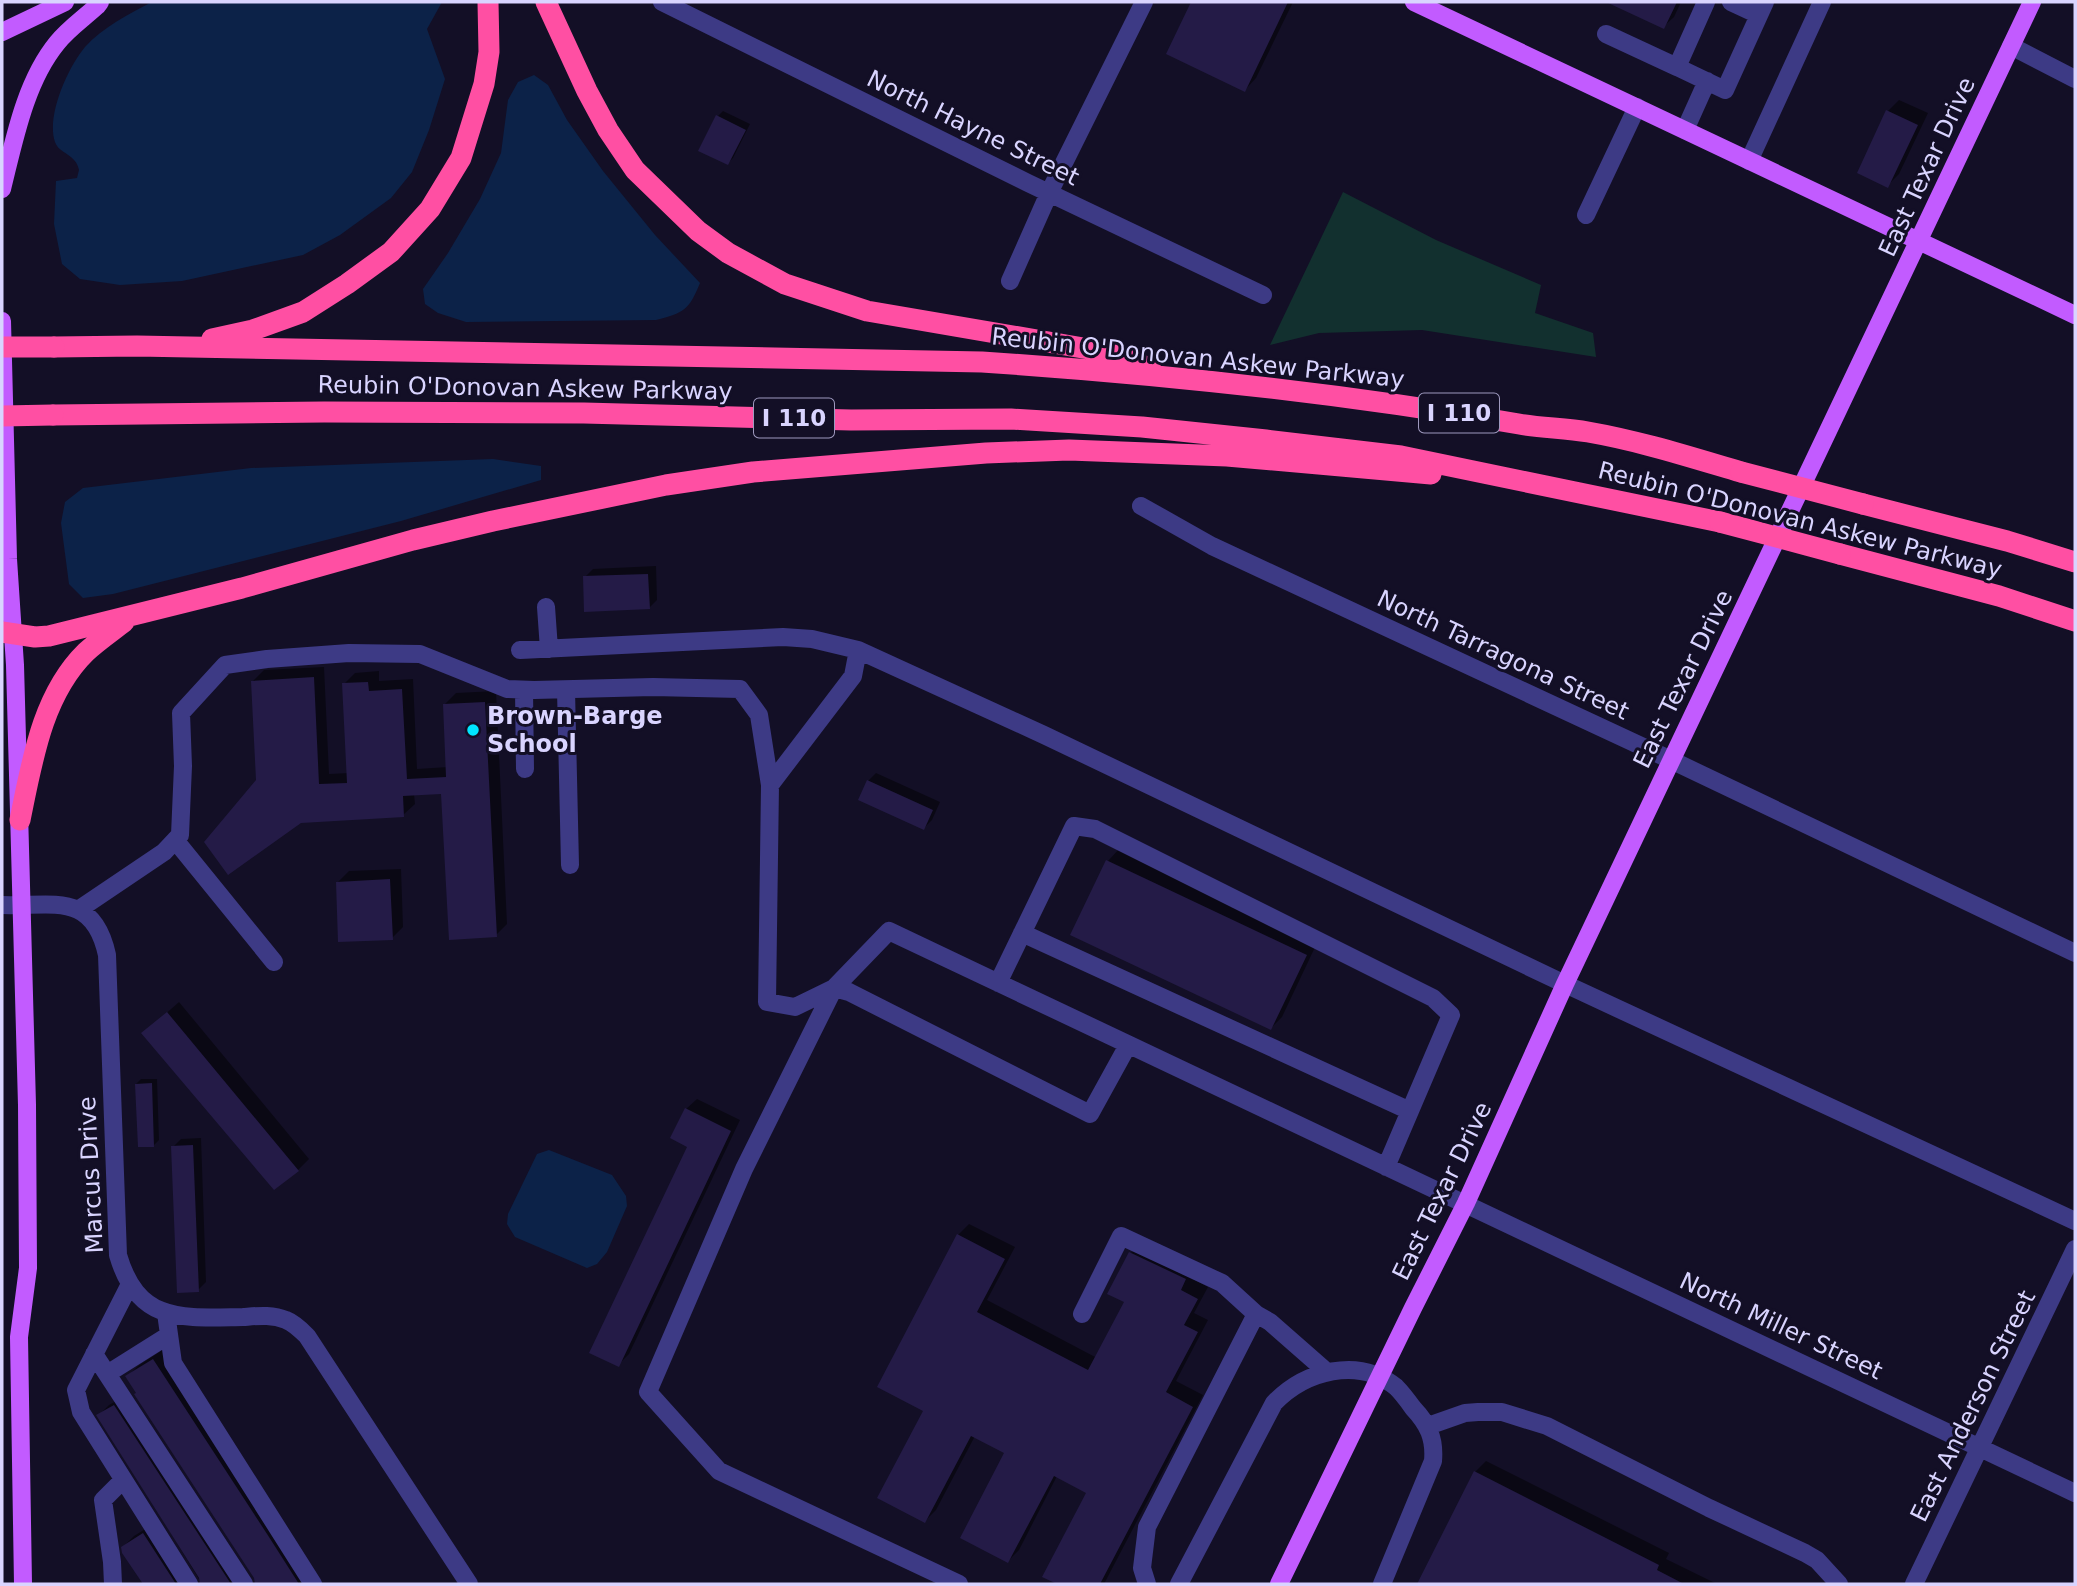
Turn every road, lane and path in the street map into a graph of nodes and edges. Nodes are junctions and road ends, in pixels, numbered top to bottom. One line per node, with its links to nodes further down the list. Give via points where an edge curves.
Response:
1 (65, 2): 13 (main road)
2 (100, 2): 22 (main road, via 57,43 34,80)
3 (488, 2): 30 (highway, via 484,84 461,158 430,209 391,252 303,312 253,330 205,340)
4 (546, 2): 32 (highway, via 587,91 635,170 698,231 728,253 785,284 867,311 1118,354)
5 (662, 2): 23 (street, North Hayne Street)
6 (1144, 2): 23 (street)
7 (1706, 2): 16 (street)
8 (1731, 2): 12 (street)
9 (1822, 2): 21 (street)
10 (2032, 2): 15 (main road, East Texar Drive)
11 (1418, 3): 19 (main road)
12 (1762, 8): 18 (street, via 1725,90)
13 (2, 32)
14 (1606, 34): 16 (street)
15 (2011, 46): 17 (street); 25 (main road, East Texar Drive)
16 (1677, 67): 18 (street)
17 (2075, 79)
18 (1706, 81): 20 (street)
19 (1637, 107): 20 (main road); 24 (street)
20 (1685, 130): 21 (main road)
21 (1749, 160): 25 (main road)
22 (2, 188)
23 (1049, 193): 26 (street); 27 (street, North Hayne Street)
24 (1586, 215)
25 (1919, 241): 28 (main road); 46 (main road, East Texar Drive)
26 (1010, 281)
27 (1263, 295)
28 (2075, 315)
29 (2, 321): 40 (main road)
30 (137, 346): 31 (highway, Reubin O'Donovan Askew Parkway / I 110, bridge); 32 (highway, Reubin O'Donovan Askew Parkway / I 110, via 982,362)
31 (2, 347)
32 (1172, 378): 36 (highway, Reubin O'Donovan Askew Parkway / I 110, bridge, via 1586,431)
33 (2, 416): 34 (highway, Reubin O'Donovan Askew Parkway / I 110, bridge, via 352,412 1011,419 1280,441 1401,456)
34 (1531, 482): 38 (highway, via 1227,456 1069,450 752,472 481,524); 39 (highway, Reubin O'Donovan Askew Parkway / I 110, bridge, via 1720,522 1999,596)
35 (1140, 506): 46 (street, North Tarragona Street, via 1212,546)
36 (2075, 562)
37 (546, 607): 41 (street)
38 (135, 614): 40 (highway, via 49,636); 49 (highway, via 85,653 60,686 40,735)
39 (2075, 621)
40 (7, 632): 49 (main road)
41 (549, 649): 42 (street); 43 (street, via 783,637)
42 (520, 650)
43 (858, 650): 48 (street, via 853,676); 59 (street)
44 (524, 690): 45 (street); 47 (street); 50 (street, via 507,688 420,654 349,653 225,664 181,713 180,835)
45 (565, 690): 48 (street, via 740,689 760,715); 51 (street)
46 (1671, 760): 56 (street, North Tarragona Street); 59 (main road, East Texar Drive)
47 (525, 769)
48 (770, 785): 60 (street, via 767,1002 795,1007)
49 (20, 820): 53 (main road)
50 (175, 840): 54 (street); 57 (street)
51 (570, 864)
52 (2, 905): 53 (street)
53 (21, 906): 54 (street, via 65,904); 81 (main road, via 28,1254 19,1337)
54 (78, 910): 67 (street, Marcus Drive, via 97,926 107,955 118,1255)
55 (1022, 933): 58 (street); 62 (street); 62 (street, via 1074,826 1095,829 1433,998 1451,1015)
56 (2075, 953)
57 (274, 962)
58 (998, 983): 60 (street, North Miller Street, via 889,931); 61 (street, North Miller Street)
59 (1565, 984): 64 (main road, East Texar Drive); 65 (street)
60 (834, 988): 61 (street, via 1090,1114); 88 (street, via 744,1169 649,1392 719,1471)
61 (1128, 1045): 63 (street, North Miller Street)
62 (1410, 1111): 63 (street)
63 (1386, 1167): 64 (street, North Miller Street)
64 (1466, 1203): 75 (main road, East Texar Drive); 77 (street, North Miller Street)
65 (2075, 1222)
66 (2075, 1249): 77 (street, East Anderson Street)
67 (130, 1284): 68 (street, Marcus Drive, via 138,1295); 72 (street)
68 (166, 1313): 71 (street); 87 (street, Marcus Drive, via 186,1318 269,1316 295,1325 307,1336)
69 (1082, 1314): 70 (street, via 1121,1236 1222,1283)
70 (1256, 1314): 73 (street); 89 (street, via 1147,1527 1142,1568)
71 (169, 1335): 74 (street); 86 (street, via 173,1363)
72 (94, 1354): 74 (street); 78 (street, via 76,1390 78,1401)
73 (1327, 1372): 75 (street, via 1345,1369); 90 (street, via 1296,1385 1274,1403)
74 (107, 1374): 85 (street)
75 (1379, 1377): 76 (street, via 1396,1388); 91 (main road, East Texar Drive)
76 (1428, 1426): 92 (street, via 1433,1461); 93 (street, via 1478,1412 1502,1412 1547,1426 1805,1553)
77 (1980, 1448): 79 (street, North Miller Street); 94 (street, East Anderson Street)
78 (123, 1480): 80 (street, via 103,1500); 84 (street)
79 (2075, 1493)
80 (112, 1562): 82 (street); 83 (street)
81 (23, 1584)
82 (113, 1584)
83 (126, 1584)
84 (189, 1584)
85 (244, 1584)
86 (313, 1584)
87 (469, 1584)
88 (959, 1584)
89 (1147, 1584)
90 (1179, 1584)
91 (1279, 1584)
92 (1382, 1584)
93 (1839, 1584)
94 (1914, 1584)

